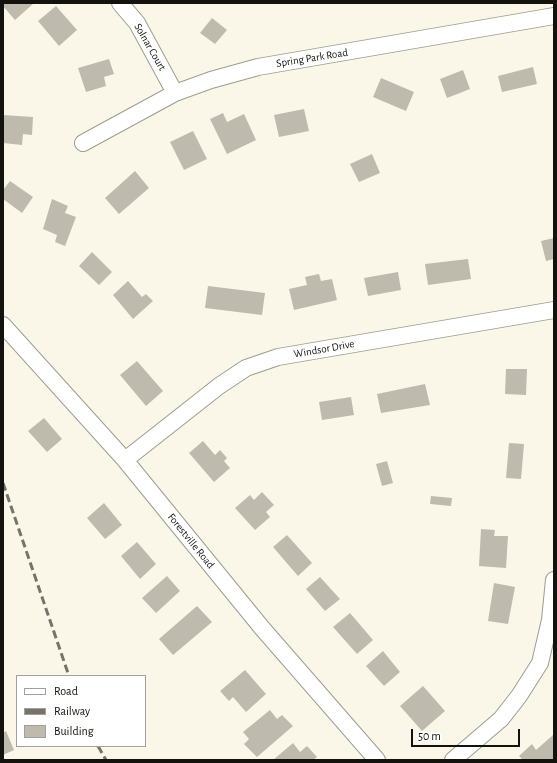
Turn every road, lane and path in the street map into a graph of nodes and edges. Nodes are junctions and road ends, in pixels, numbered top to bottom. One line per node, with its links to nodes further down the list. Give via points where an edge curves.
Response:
1 (120, 3): 3 (street, Solnar Court, via 137,23)
2 (554, 16): 3 (street, Spring Park Road, via 258,67)
3 (175, 93): 4 (street, Spring Park Road)
4 (83, 143)
5 (554, 310): 7 (street, Windsor Drive, via 278,357 246,368)
6 (3, 325): 7 (street, Forestville Road)
7 (125, 460): 9 (street, Forestville Road, via 262,628)
8 (554, 580): 10 (street, via 550,620 540,663 501,719)
9 (377, 760)
10 (453, 760)

